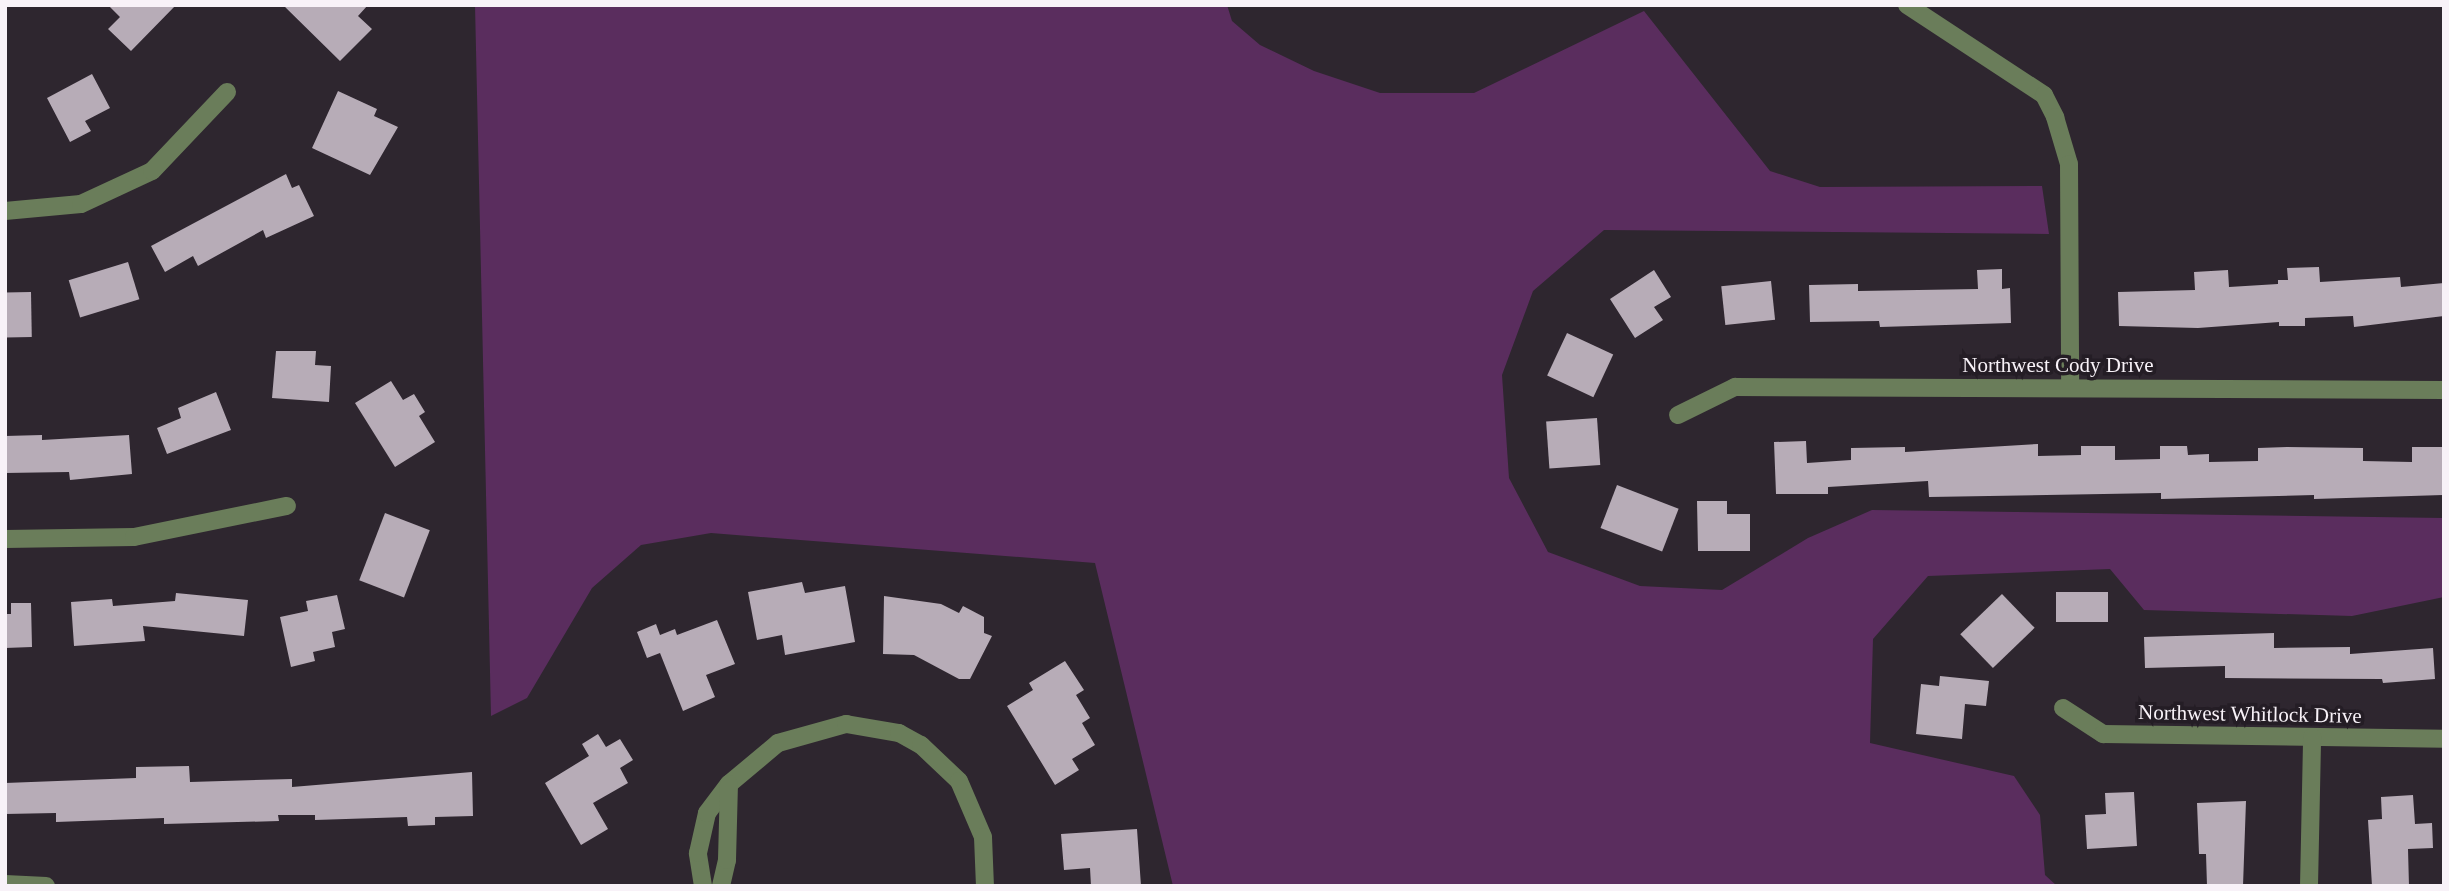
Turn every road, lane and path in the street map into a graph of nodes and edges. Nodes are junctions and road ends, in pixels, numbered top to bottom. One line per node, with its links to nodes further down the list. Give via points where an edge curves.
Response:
1 (1907, 5): 4 (street, via 2044,95 2055,117 2068,164)
2 (227, 92): 3 (street, via 152,171 81,204)
3 (5, 211)
4 (2070, 387): 5 (street, Northwest Cody Drive); 6 (street, Northwest Cody Drive, via 1735,387)
5 (2444, 390)
6 (1678, 415)
7 (287, 506): 8 (street, via 134,537)
8 (5, 539)
9 (2063, 708): 10 (street, Northwest Whitlock Drive, via 2103,734)
10 (2312, 737): 11 (street, Northwest Whitlock Drive); 18 (street)
11 (2444, 739)
12 (729, 784): 15 (street, via 707,813 698,853); 16 (street, via 727,860); 17 (street, via 778,743 821,727 856,724 899,733 942,761 973,805 983,837)
13 (5, 884): 14 (street)
14 (46, 886)
15 (703, 886)
16 (721, 886)
17 (985, 886)
18 (2309, 886)

